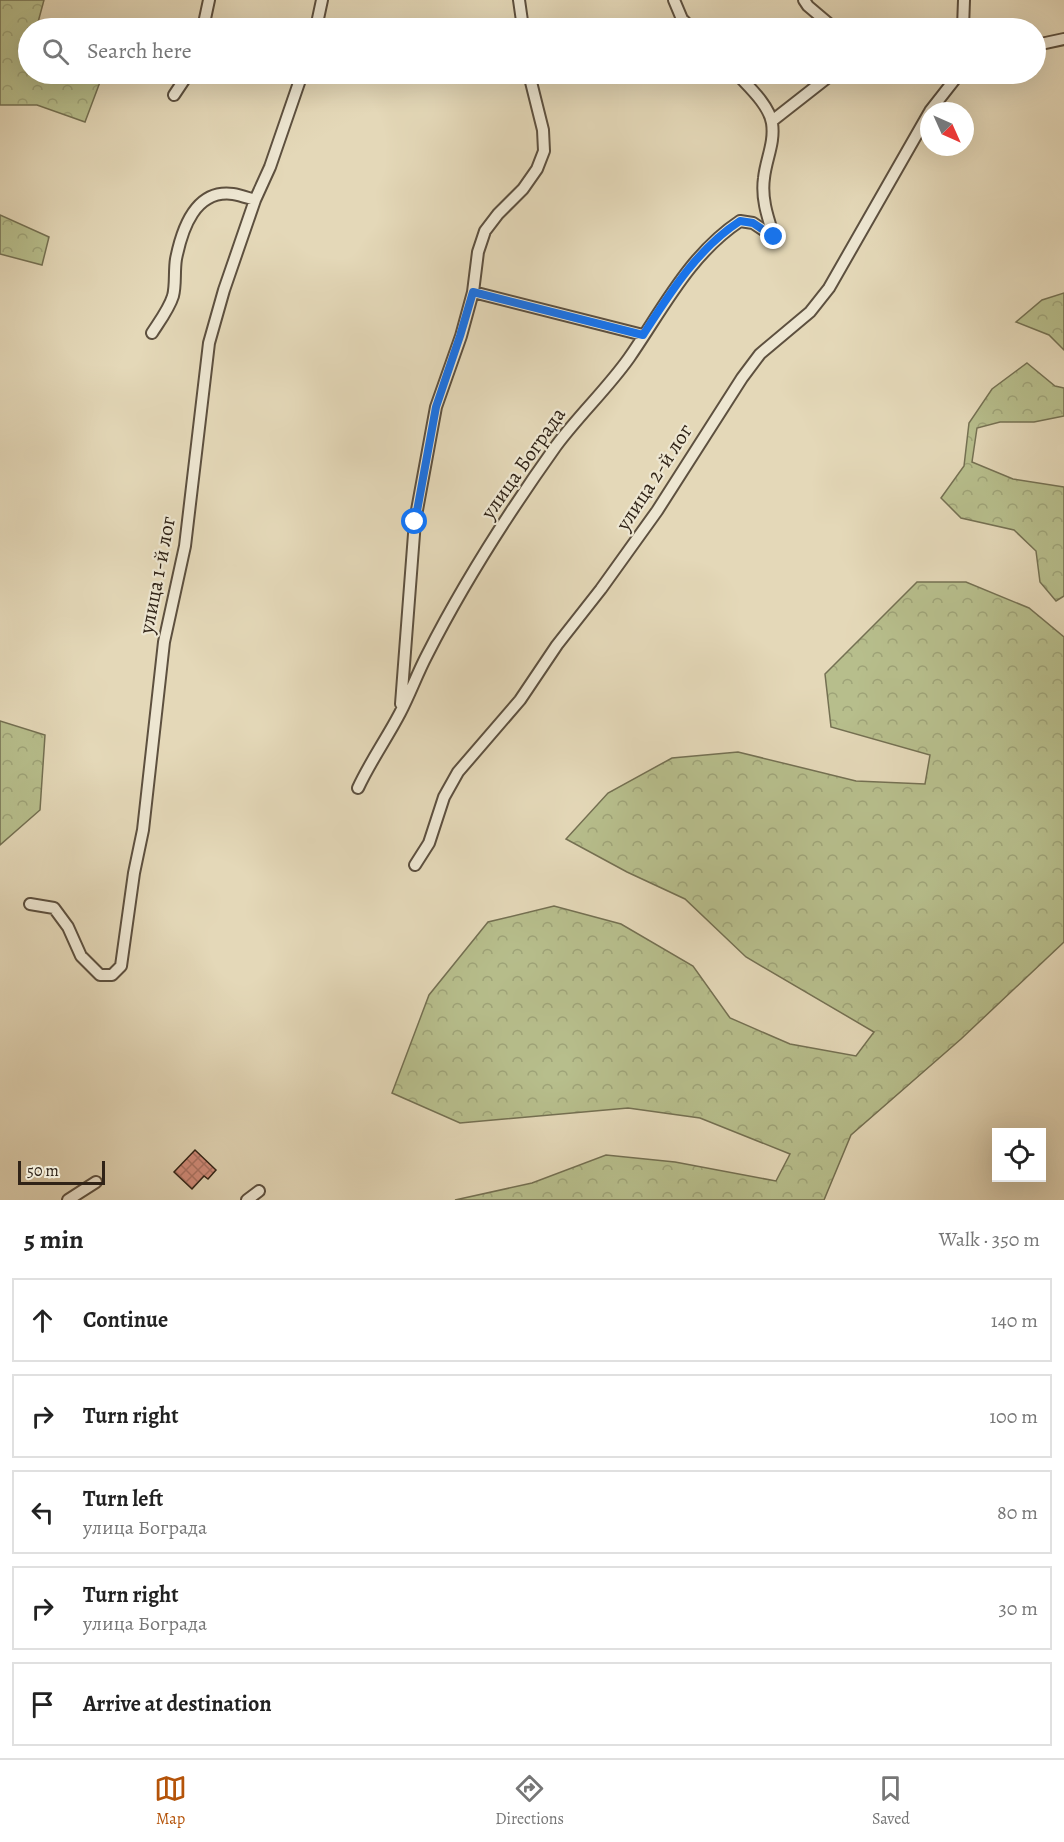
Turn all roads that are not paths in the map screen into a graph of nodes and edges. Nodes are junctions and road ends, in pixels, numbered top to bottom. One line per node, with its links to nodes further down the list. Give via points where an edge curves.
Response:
1 (209, 0): 7 (street)
2 (322, 0): 8 (street)
3 (519, 0): 9 (street)
4 (674, 0): 10 (street)
5 (804, 0): 11 (street)
6 (964, 0): 12 (street)
7 (205, 18)
8 (318, 18)
9 (522, 18)
10 (682, 18)
11 (822, 18)
12 (963, 18)
13 (1064, 39): 14 (street)
14 (1046, 43)
15 (181, 84): 21 (street)
16 (299, 84): 25 (street, улица 1-й лог)
17 (532, 84): 26 (street, via 544,151 523,189 485,231)
18 (746, 84): 23 (street)
19 (819, 84): 23 (street)
20 (951, 84): 22 (street, улица 2-й лог)
21 (174, 95)
22 (938, 102)
23 (772, 121): 28 (street, улица Бограда, via 773,143 764,178 764,201 774,237 753,223 740,221 729,228 698,257)
24 (920, 129): 31 (street, улица 2-й лог, via 829,288 810,312 754,362 601,589 520,700 458,772 444,797 429,843)
25 (255, 200): 27 (street, via 217,194 195,208 177,259 173,297); 32 (street, улица 1-й лог, via 209,343 185,546 164,642 143,830 121,966 112,975 100,975 81,956 54,908)
26 (473, 292): 28 (street); 29 (street, via 436,407 415,522)
27 (152, 333)
28 (643, 335): 29 (street, улица Бограда, via 555,447 478,563 426,656)
29 (401, 711): 30 (street, улица Бограда)
30 (358, 788)
31 (415, 865)
32 (30, 904)
33 (96, 1182): 35 (street)
34 (259, 1191): 36 (street)
35 (68, 1200)
36 (247, 1200)

